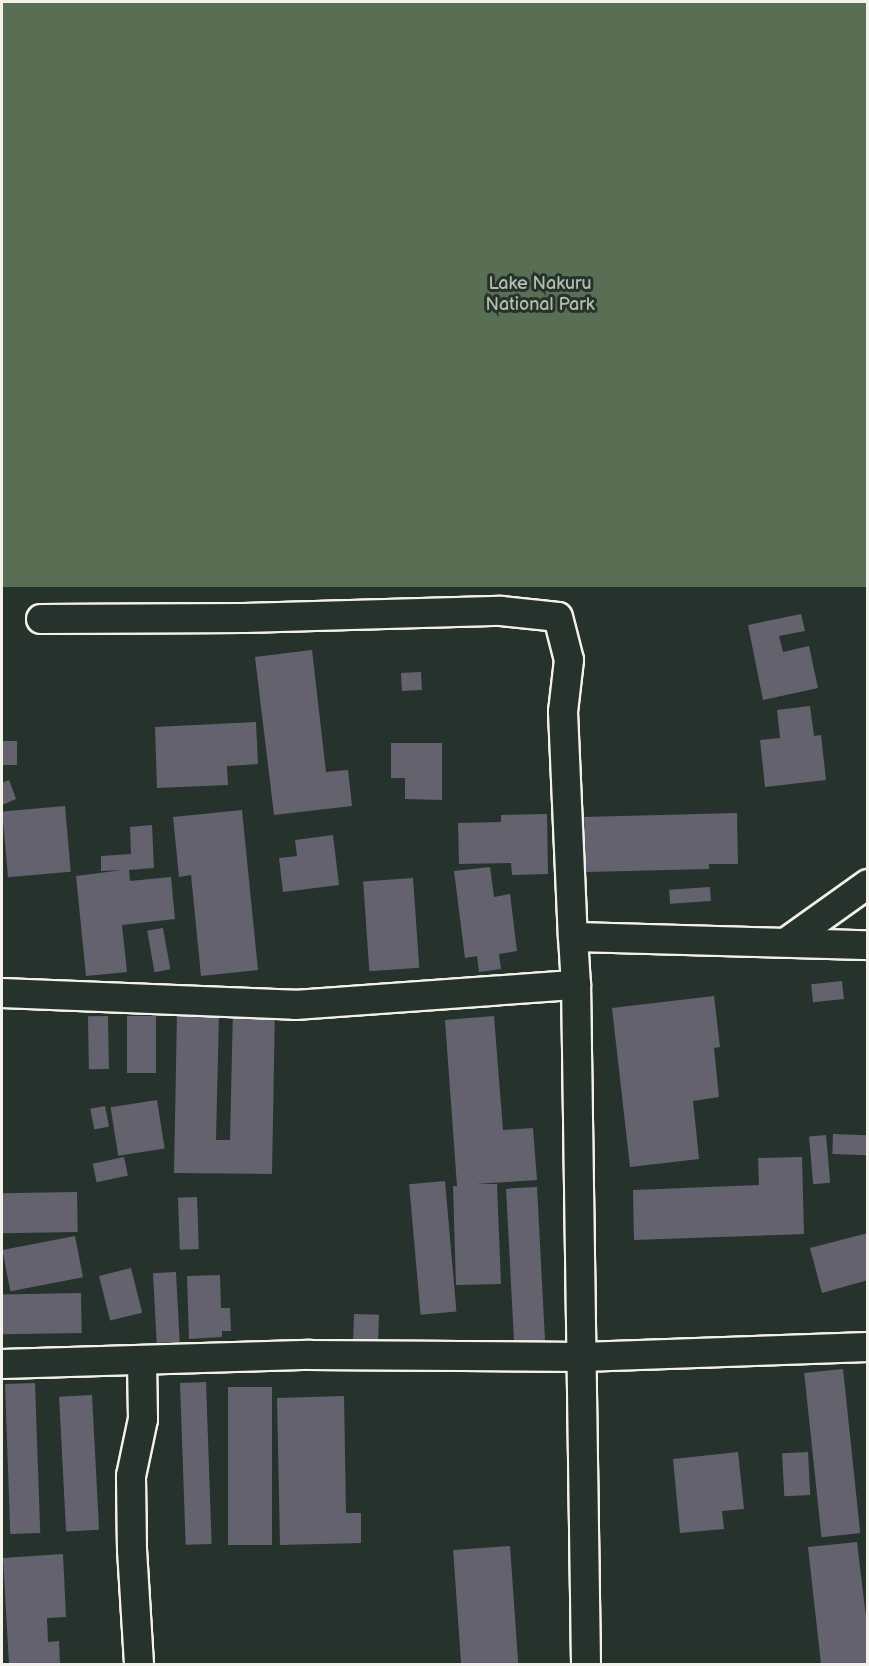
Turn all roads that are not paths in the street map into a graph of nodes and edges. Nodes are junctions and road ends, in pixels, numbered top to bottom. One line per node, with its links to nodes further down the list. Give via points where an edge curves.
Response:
1 (41, 618): 3 (street, via 244,618 501,611 558,617 569,660 563,712)
2 (867, 884): 4 (street)
3 (573, 937): 4 (street); 6 (street)
4 (788, 941): 5 (street)
5 (867, 945)
6 (576, 985): 7 (street, via 295,1005); 9 (street)
7 (2, 993)
8 (867, 1347): 9 (street)
9 (582, 1357): 10 (street, via 310,1355); 13 (street)
10 (142, 1360): 11 (street); 12 (street, via 143,1419 131,1476)
11 (2, 1364)
12 (139, 1665)
13 (586, 1665)

